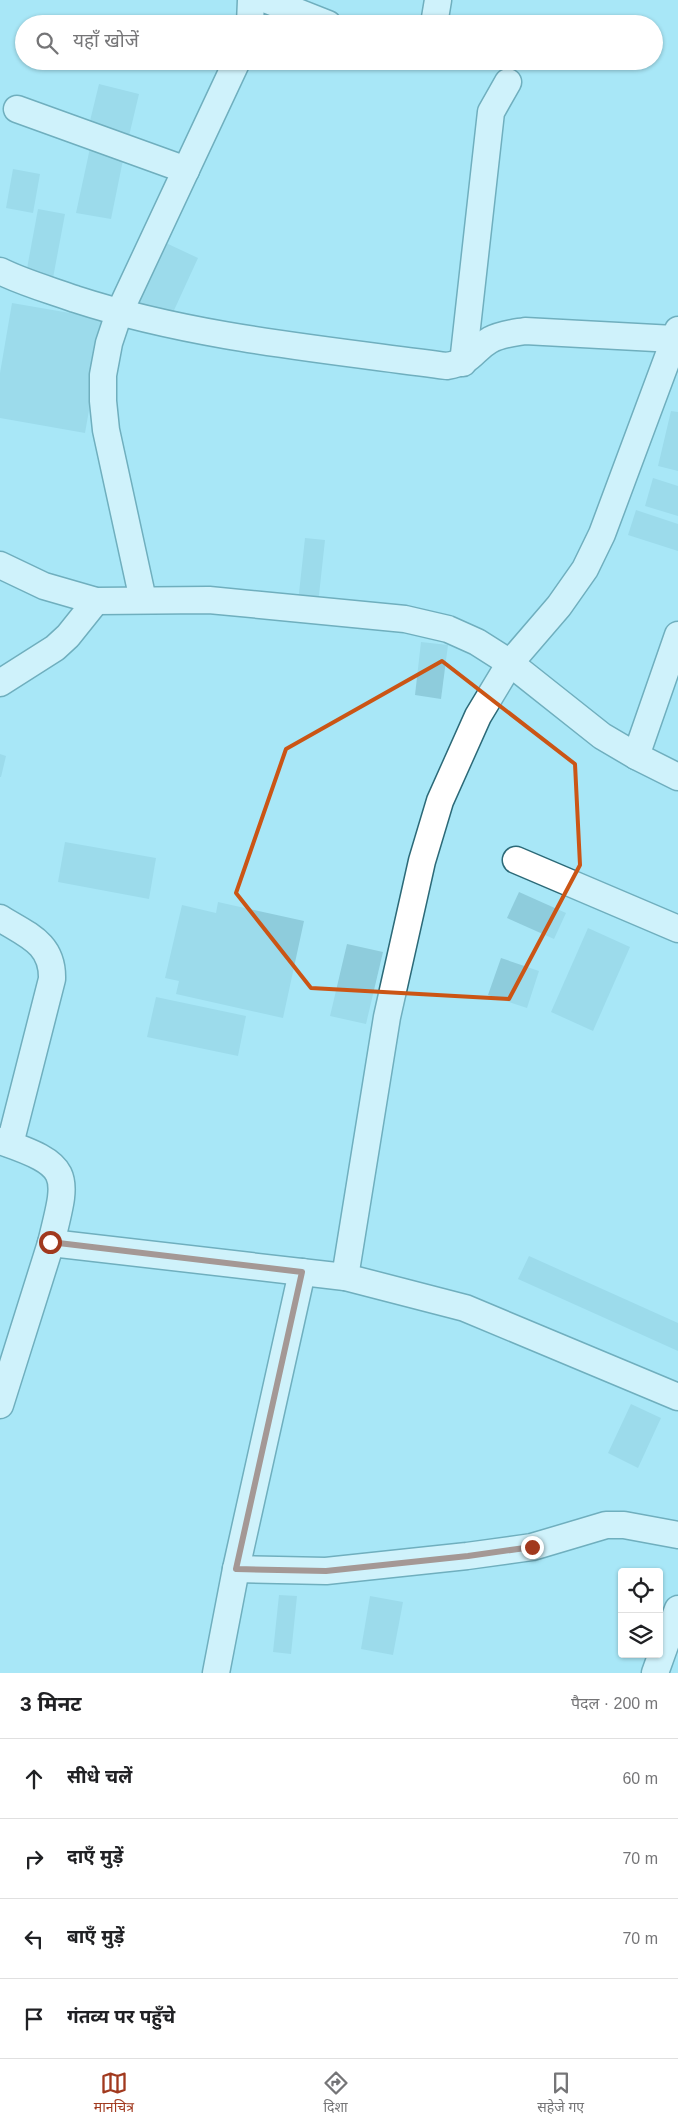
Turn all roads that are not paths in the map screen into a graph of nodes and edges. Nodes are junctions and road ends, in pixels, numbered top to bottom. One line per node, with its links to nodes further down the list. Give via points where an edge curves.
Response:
1 (251, 0): 4 (street)
2 (267, 0): 5 (street)
3 (438, 0): 6 (street)
4 (250, 15)
5 (305, 15)
6 (436, 15)
7 (233, 70): 10 (street)
8 (508, 82): 14 (street, via 490,112)
9 (18, 109): 10 (street)
10 (186, 170): 12 (street)
11 (0, 271): 12 (street, via 28,284)
12 (119, 313): 14 (street, via 233,338 447,366); 16 (street, via 109,343 102,401)
13 (676, 334): 14 (street, via 525,331 489,340); 19 (street, via 589,561 559,606)
14 (463, 363)
15 (0, 565): 17 (street, via 44,586)
16 (143, 600): 17 (street); 19 (street, via 208,600 405,619 448,629 477,642)
17 (96, 601): 20 (street, via 54,648)
18 (678, 635): 21 (street)
19 (510, 663): 21 (street, via 602,736); 29 (street, via 460,752 440,801 422,861 387,1017)
20 (0, 682)
21 (636, 756): 22 (street)
22 (678, 776)
23 (516, 860): 25 (street)
24 (0, 918): 26 (street, via 40,943 49,954 52,965 52,979)
25 (678, 929)
26 (5, 1143): 27 (street, via 48,1162 58,1170 63,1182 62,1197)
27 (50, 1242): 28 (street); 31 (street)
28 (302, 1272): 29 (street); 33 (street)
29 (345, 1277): 30 (street, via 466,1308)
30 (678, 1397)
31 (0, 1405)
32 (678, 1535): 33 (street, via 606,1526 532,1547 468,1556 326,1571)
33 (236, 1569): 35 (street)
34 (678, 1609): 36 (street)
35 (216, 1673)
36 (655, 1673)

